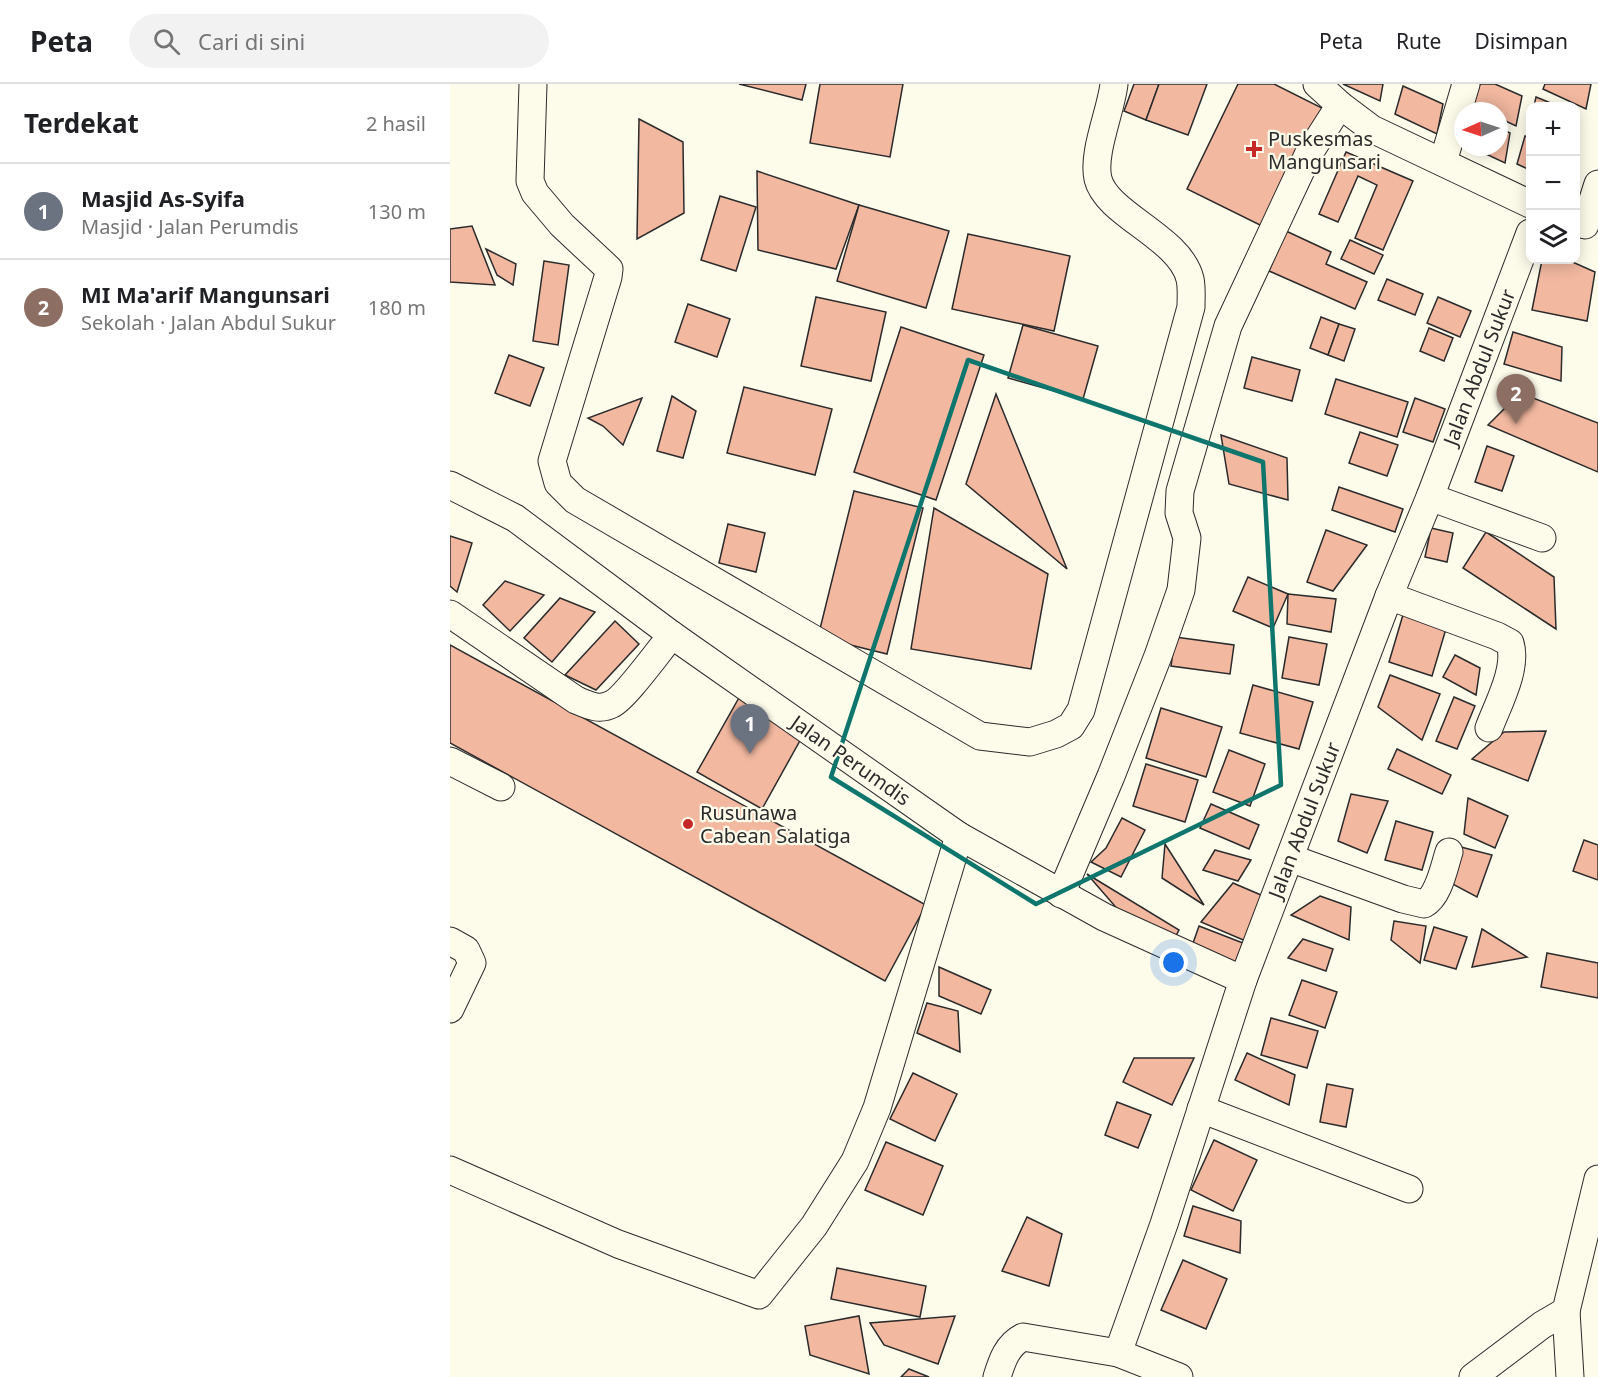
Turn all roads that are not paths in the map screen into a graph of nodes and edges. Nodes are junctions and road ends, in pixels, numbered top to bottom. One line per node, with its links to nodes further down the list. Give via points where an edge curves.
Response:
1 (533, 84): 2 (street, via 530,181 535,193 562,225 609,269 552,461 558,483 575,500 980,735 1030,742 1071,726 1081,710 1191,307 1190,279 1177,255 1108,197 1098,180 1097,161)
2 (1114, 84)
3 (1317, 84): 5 (street)
4 (1466, 84): 6 (street)
5 (1340, 105): 6 (street, via 1372,129); 23 (street, via 1308,155 1228,326 1180,491 1179,513 1187,538 1181,590 1116,765)
6 (1443, 162): 8 (street)
7 (1598, 184): 9 (street)
8 (1526, 202)
9 (1586, 226)
10 (1526, 244): 12 (street, Jalan Abdul Sukur)
11 (450, 485): 16 (street, Jalan Perumdis, via 515,518)
12 (1430, 497): 13 (street); 14 (street, Jalan Abdul Sukur)
13 (1542, 538)
14 (1389, 596): 17 (street, via 1509,643 1513,654 1511,669); 22 (street, Jalan Abdul Sukur)
15 (450, 614): 16 (street, via 576,700 595,708 613,704 625,693)
16 (672, 635): 20 (street, Jalan Perumdis)
17 (1489, 728)
18 (450, 761): 19 (street)
19 (501, 787)
20 (959, 836): 23 (street, Jalan Perumdis); 28 (street, via 877,1108 855,1161 814,1226 759,1295 618,1244)
21 (1449, 852): 22 (street, via 1434,894 1424,904)
22 (1290, 858): 25 (street, Jalan Abdul Sukur)
23 (1061, 894): 25 (street, Jalan Perumdis)
24 (450, 941): 26 (street, via 466,950 471,963)
25 (1243, 981): 27 (street, Jalan Abdul Sukur)
26 (450, 1009)
27 (1201, 1109): 30 (street); 33 (street, Jalan Abdul Sukur)
28 (450, 1170)
29 (1598, 1179): 31 (street)
30 (1409, 1189)
31 (1587, 1266): 32 (street)
32 (1566, 1311): 36 (street); 37 (street)
33 (1118, 1353): 34 (street, via 1023,1337 1007,1350); 35 (street)
34 (997, 1377)
35 (1179, 1377)
36 (1473, 1377)
37 (1570, 1377)

